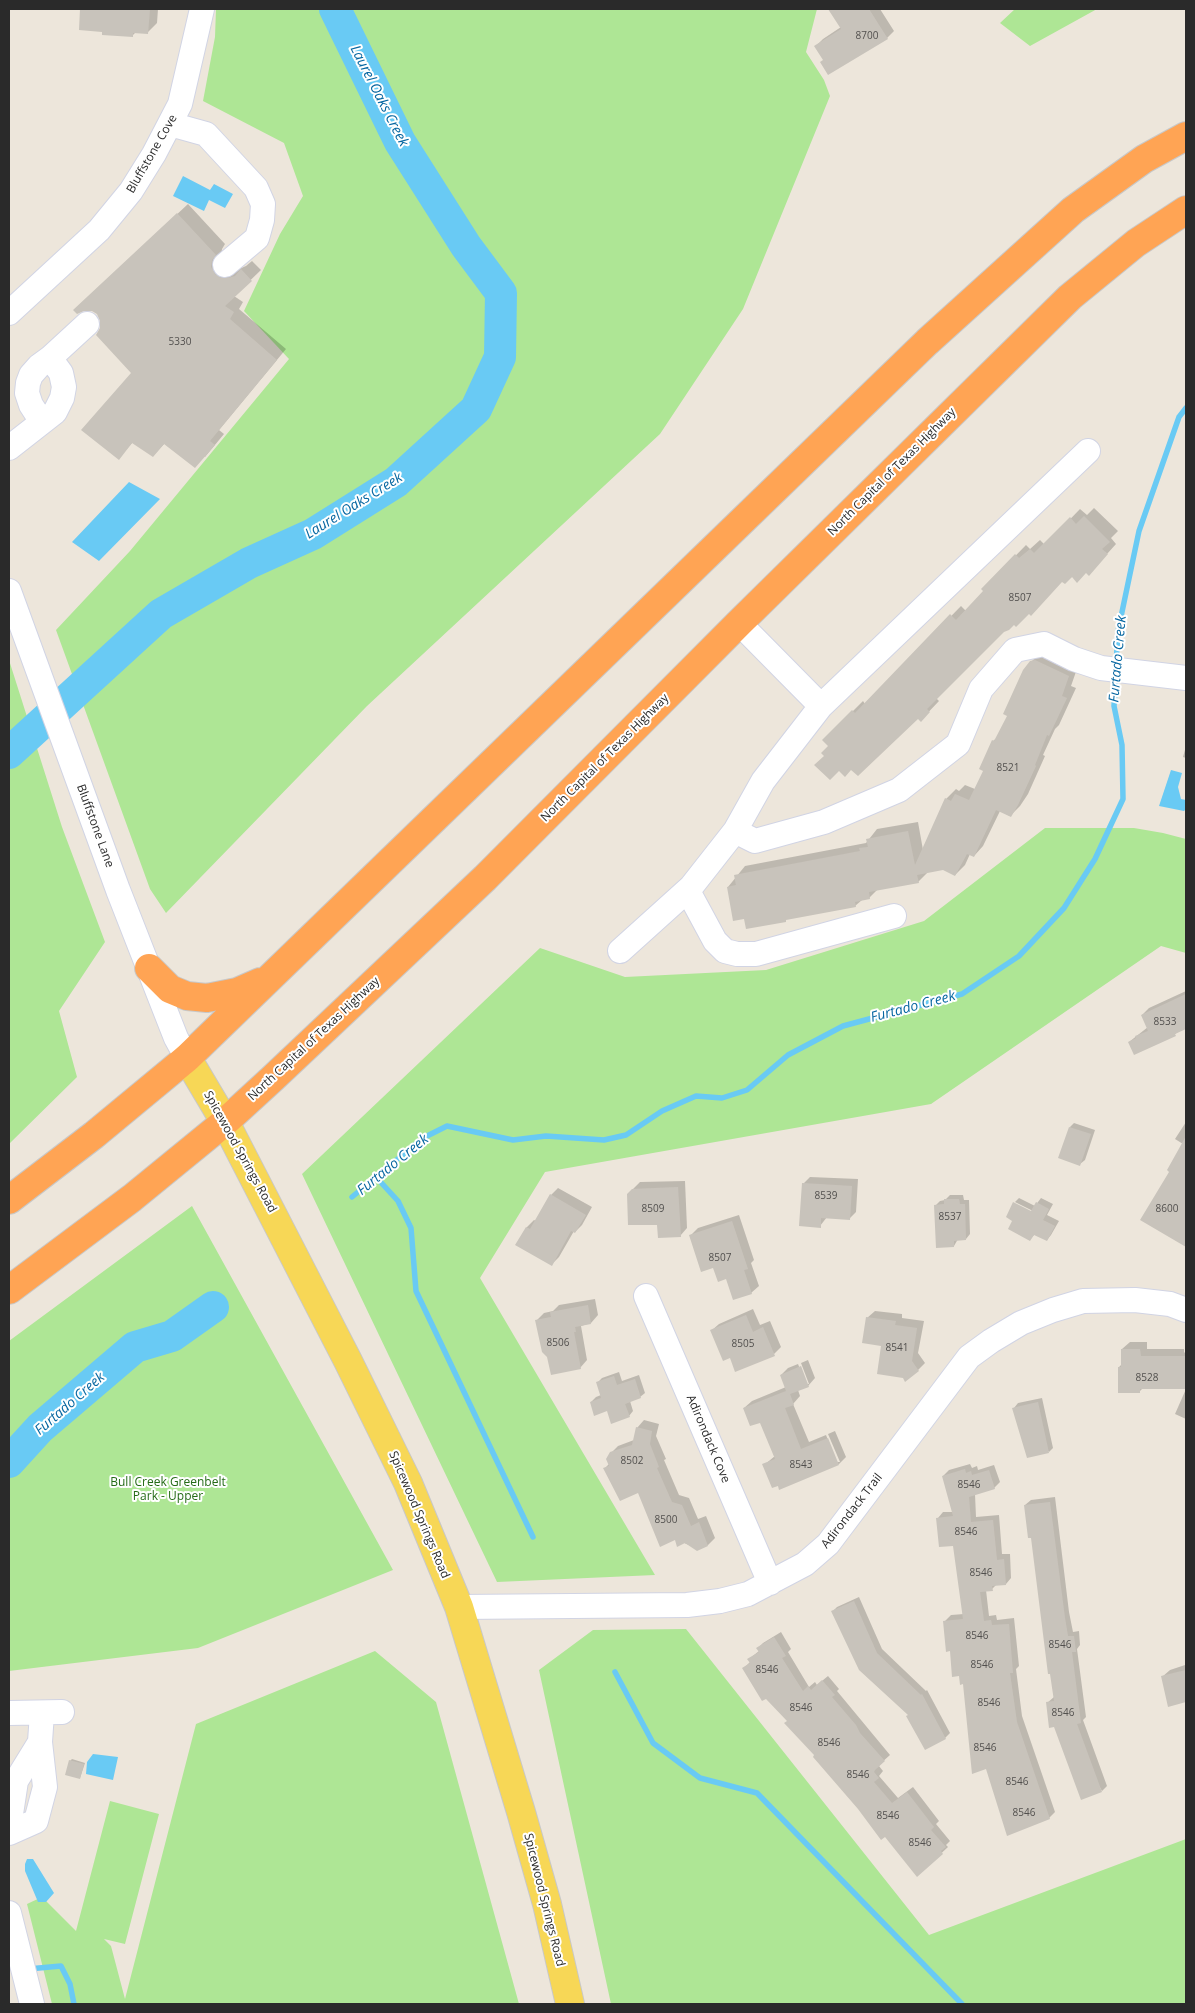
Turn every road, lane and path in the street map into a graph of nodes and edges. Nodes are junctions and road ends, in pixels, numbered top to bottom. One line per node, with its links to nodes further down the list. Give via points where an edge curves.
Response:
1 (202, 9): 2 (street, Bluffstone Cove, via 180,104)
2 (170, 124): 5 (street, via 206,134 256,188 263,204 257,238); 6 (street, Bluffstone Cove, via 131,191 104,224)
3 (1186, 136): 21 (highway, via 1144,159 1073,210 927,342)
4 (1186, 210): 13 (highway, North Capital of Texas Highway, via 1136,244 1070,297)
5 (225, 264)
6 (9, 313)
7 (87, 324): 8 (street)
8 (50, 358): 9 (street, via 61,373 64,387 54,412); 9 (street, via 31,375 28,383 31,405)
9 (42, 422): 10 (street)
10 (9, 448)
11 (1088, 450): 15 (street)
12 (12, 600): 20 (street, Bluffstone Lane)
13 (739, 623): 15 (street); 23 (highway, North Capital of Texas Highway, via 485,878)
14 (1186, 678): 16 (street, via 1100,668 1044,644 1015,650 981,688 958,744 899,790 824,822 755,841)
15 (821, 706): 16 (street, via 763,781)
16 (735, 831): 17 (street)
17 (688, 891): 18 (street, via 715,941 725,951 738,954 756,954); 19 (street)
18 (894, 916)
19 (620, 951)
20 (149, 968): 21 (highway, via 170,989 186,996 207,998 237,992); 22 (street, Bluffstone Lane)
21 (268, 979): 22 (highway)
22 (187, 1058): 23 (main road, Spicewood Springs Road); 24 (highway)
23 (225, 1122): 25 (highway, North Capital of Texas Highway, via 132,1198); 29 (main road, Spicewood Springs Road, via 408,1483)
24 (9, 1200)
25 (9, 1290)
26 (646, 1296): 28 (street, Adirondack Cove)
27 (1186, 1310): 28 (street, Adirondack Trail, via 1170,1304 1135,1300 1084,1301 1021,1323 991,1341 969,1357 828,1544 806,1564)
28 (770, 1583): 29 (street, Adirondack Trail, via 720,1602 687,1605)
29 (459, 1607): 36 (main road, Spicewood Springs Road, via 547,1904)
30 (9, 1713): 31 (street, via 52,1712)
31 (40, 1742): 32 (street, via 16,1782); 33 (street, via 46,1787 36,1821)
32 (9, 1826)
33 (9, 1833)
34 (9, 1913): 35 (street)
35 (32, 2004)
36 (570, 2004)

